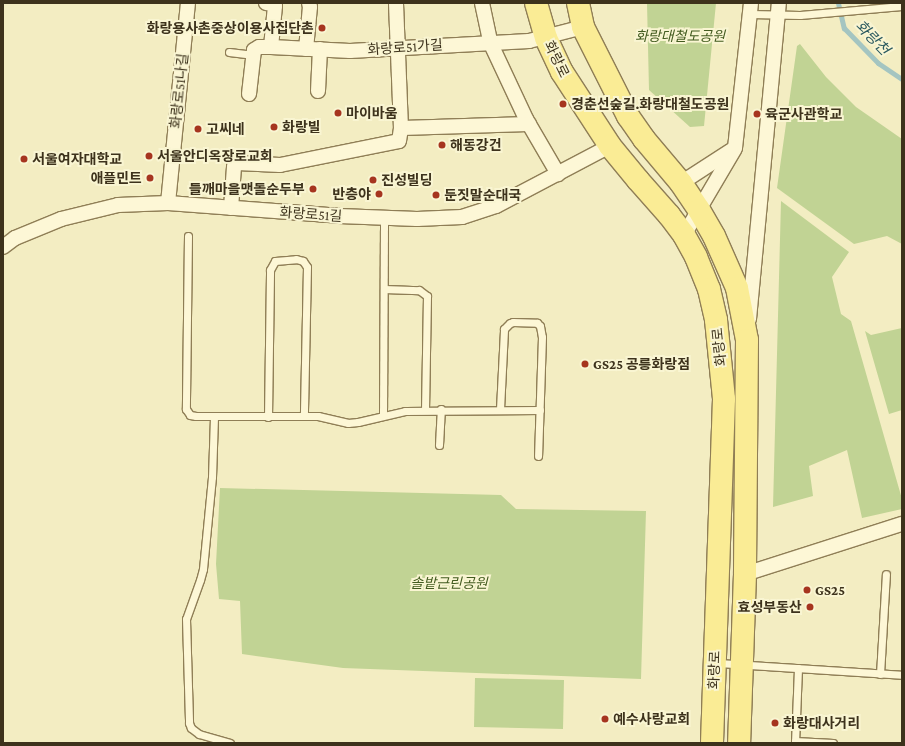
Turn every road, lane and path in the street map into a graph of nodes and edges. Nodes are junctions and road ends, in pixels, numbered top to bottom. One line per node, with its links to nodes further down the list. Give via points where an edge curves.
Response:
1 (188, 3): 27 (street, 화랑로51나길)
2 (266, 3): 14 (street, via 275,6)
3 (309, 3): 16 (street)
4 (396, 3): 15 (street)
5 (482, 3): 13 (street)
6 (536, 3): 12 (main road, 화랑로)
7 (578, 3): 11 (main road, 화랑로)
8 (902, 6): 10 (lane, via 800,15)
9 (750, 9): 10 (lane); 24 (street)
10 (779, 9): 35 (street)
11 (583, 28): 12 (street, 화랑로51가길); 26 (main road, 화랑로, via 628,116)
12 (546, 38): 13 (street, 화랑로51가길); 23 (main road, 화랑로, via 562,72)
13 (490, 42): 15 (street, 화랑로51가길); 21 (street)
14 (271, 47): 16 (street, 화랑로51가길); 18 (street, 화랑로51가길, via 256,48)
15 (399, 47): 16 (street, 화랑로51가길); 22 (street)
16 (313, 49): 19 (street)
17 (228, 52): 18 (lane)
18 (252, 55): 20 (street)
19 (318, 91)
20 (249, 94)
21 (529, 124): 22 (street); 25 (street)
22 (401, 128): 28 (street, via 400,139 395,143 280,165 237,163 234,167)
23 (610, 146): 25 (street, 화랑로51길); 32 (main road, 화랑로)
24 (735, 148): 26 (street); 29 (street)
25 (558, 174): 30 (street, 화랑로51길, via 496,206 462,217)
26 (681, 183): 29 (main road, 화랑로)
27 (168, 203): 28 (street, 화랑로51길); 33 (street, 화랑로51길, via 118,205 61,219 15,238)
28 (231, 208): 30 (street, 화랑로51길)
29 (699, 210): 32 (street); 35 (main road, 화랑로, via 714,236 737,288)
30 (384, 217): 34 (lane)
31 (188, 236): 41 (lane, via 186,409 191,416)
32 (684, 236): 49 (main road, 화랑로, via 696,257 710,295 716,320 724,399)
33 (3, 247)
34 (384, 289): 36 (lane, via 419,290 427,296); 40 (lane)
35 (746, 340): 47 (main road, 화랑로)
36 (425, 409): 37 (lane); 40 (lane)
37 (441, 409): 38 (lane); 44 (lane)
38 (500, 409): 39 (lane); 39 (lane, via 504,329 510,323 534,322 542,330)
39 (540, 410): 45 (lane)
40 (383, 415): 42 (lane, via 348,423 318,416)
41 (214, 416): 43 (lane); 55 (lane, via 212,477 203,569 186,619 189,723 199,734)
42 (304, 416): 43 (lane); 43 (lane, via 307,267 304,261 296,259 275,261 270,270)
43 (268, 417)
44 (439, 445)
45 (538, 456)
46 (902, 524): 47 (street)
47 (744, 574): 50 (main road, 화랑로)
48 (886, 574): 52 (lane)
49 (714, 663): 50 (lane); 56 (main road, 화랑로)
50 (741, 665): 51 (lane); 57 (main road, 화랑로)
51 (798, 668): 52 (lane); 54 (lane)
52 (880, 674): 53 (lane)
53 (902, 675)
54 (795, 742): 58 (lane)
55 (230, 743)
56 (712, 743)
57 (739, 743)
58 (833, 743)

